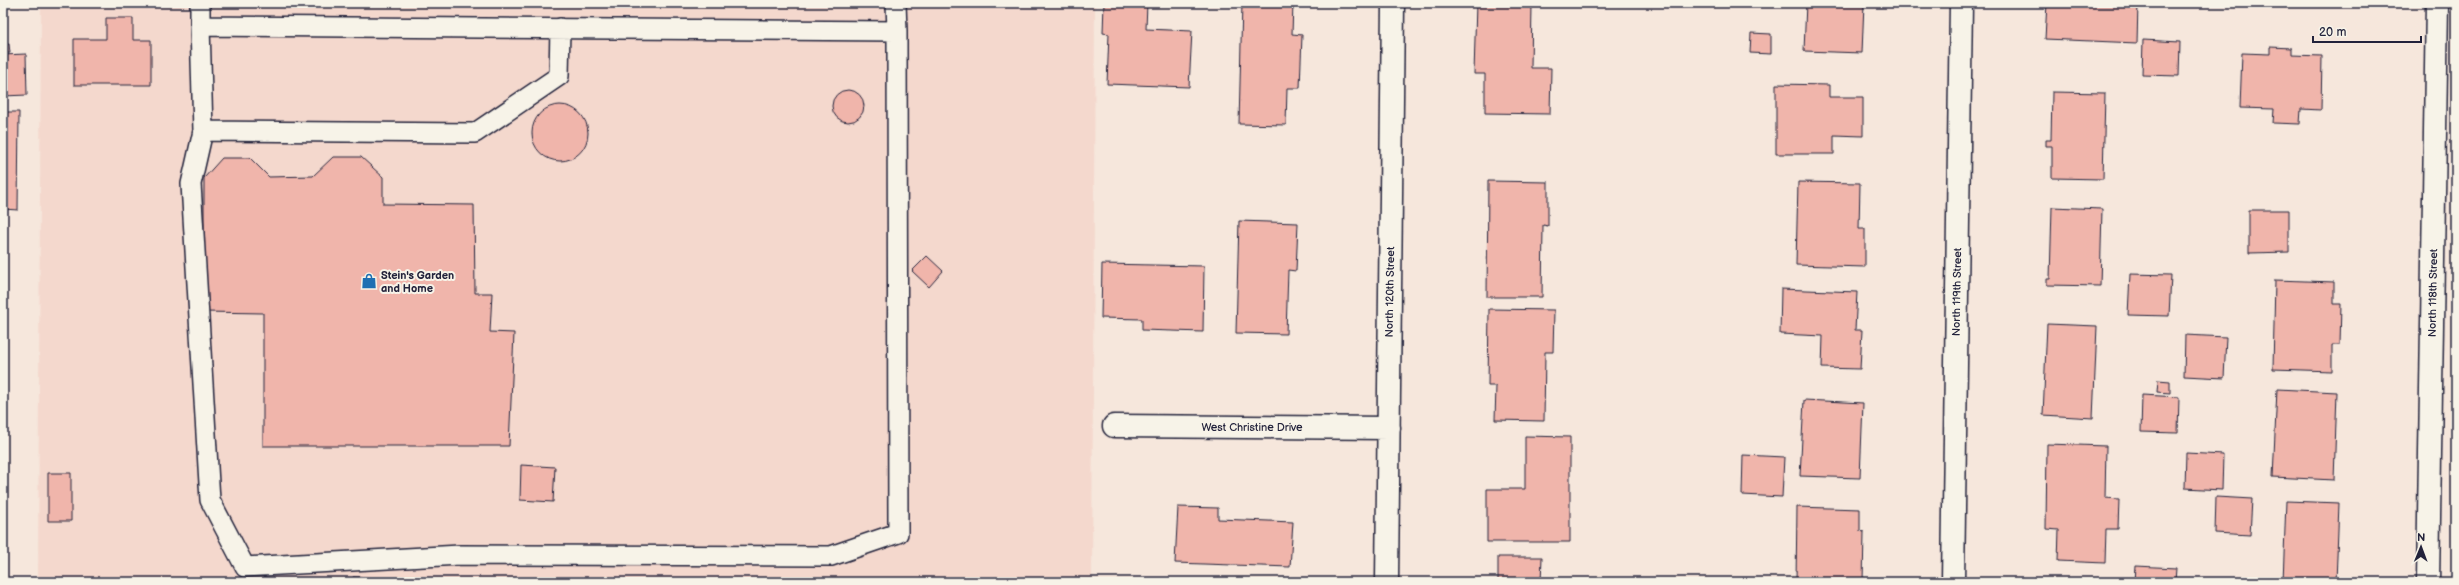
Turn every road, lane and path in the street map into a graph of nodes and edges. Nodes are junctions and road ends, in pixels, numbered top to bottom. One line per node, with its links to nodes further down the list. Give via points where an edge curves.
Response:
1 (200, 3): 6 (lane)
2 (896, 3): 8 (lane)
3 (1392, 3): 11 (street, North 120th Street)
4 (1962, 3): 13 (street, North 119th Street)
5 (2437, 3): 14 (street, North 118th Street)
6 (200, 26): 7 (lane); 9 (lane)
7 (560, 28): 8 (lane); 9 (lane, via 559,76 475,133)
8 (897, 31): 9 (lane, via 898,533 831,556 460,555 245,567 210,500 191,184)
9 (203, 131)
10 (1114, 426): 11 (street, West Christine Drive)
11 (1389, 428): 12 (street, North 120th Street)
12 (1387, 582)
13 (1953, 582)
14 (2428, 582)

